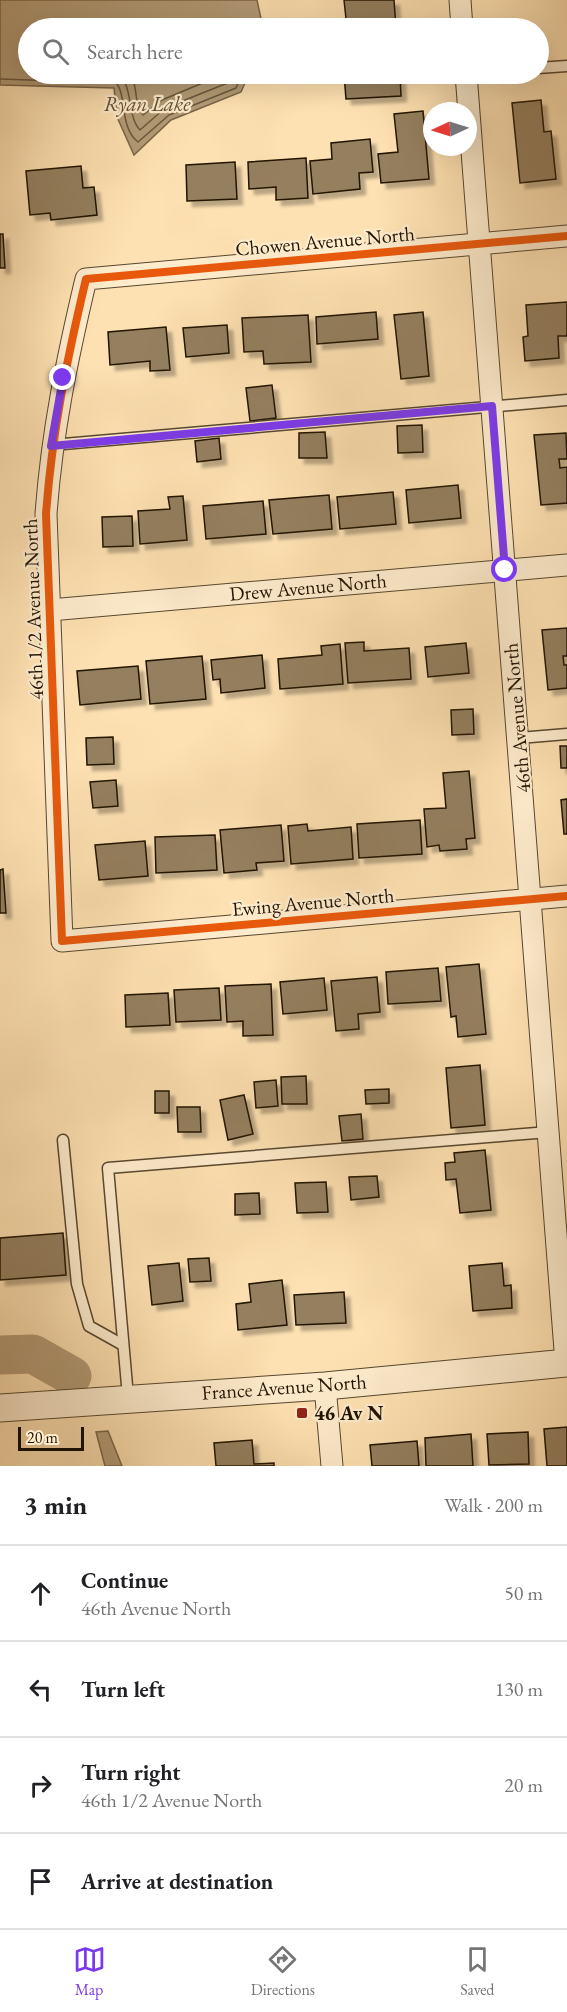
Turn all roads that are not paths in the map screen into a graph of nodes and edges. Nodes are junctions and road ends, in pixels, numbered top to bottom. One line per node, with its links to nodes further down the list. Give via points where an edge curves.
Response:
1 (460, 0): 2 (street)
2 (461, 18)
3 (567, 66): 4 (lane)
4 (549, 67)
5 (471, 84): 7 (street, 46th Avenue North)
6 (567, 236): 7 (street, Chowen Avenue North)
7 (479, 244): 8 (street, Chowen Avenue North); 10 (street, 46th Avenue North)
8 (86, 279): 11 (street, 46th 1/2 Avenue North)
9 (567, 400): 10 (lane)
10 (492, 406): 11 (lane); 13 (street, 46th Avenue North)
11 (51, 446): 14 (street, 46th 1/2 Avenue North, via 46,514)
12 (567, 565): 13 (street, Drew Avenue North)
13 (505, 570): 14 (street, Drew Avenue North); 16 (street, 46th Avenue North)
14 (50, 610): 19 (street, 46th 1/2 Avenue North)
15 (567, 734): 16 (lane)
16 (519, 738): 18 (street, 46th Avenue North)
17 (567, 896): 18 (street, Ewing Avenue North)
18 (532, 899): 19 (street, Ewing Avenue North); 20 (street, 46th Avenue North)
19 (62, 941)
20 (549, 1132): 22 (lane, via 108,1168); 23 (street, 46th Avenue North)
21 (63, 1140): 22 (lane, via 77,1284 89,1326)
22 (123, 1345): 25 (lane)
23 (566, 1363): 24 (street, France Avenue North)
24 (325, 1386): 25 (street, France Avenue North); 27 (street)
25 (128, 1397): 26 (street, France Avenue North)
26 (0, 1408)
27 (332, 1466)

